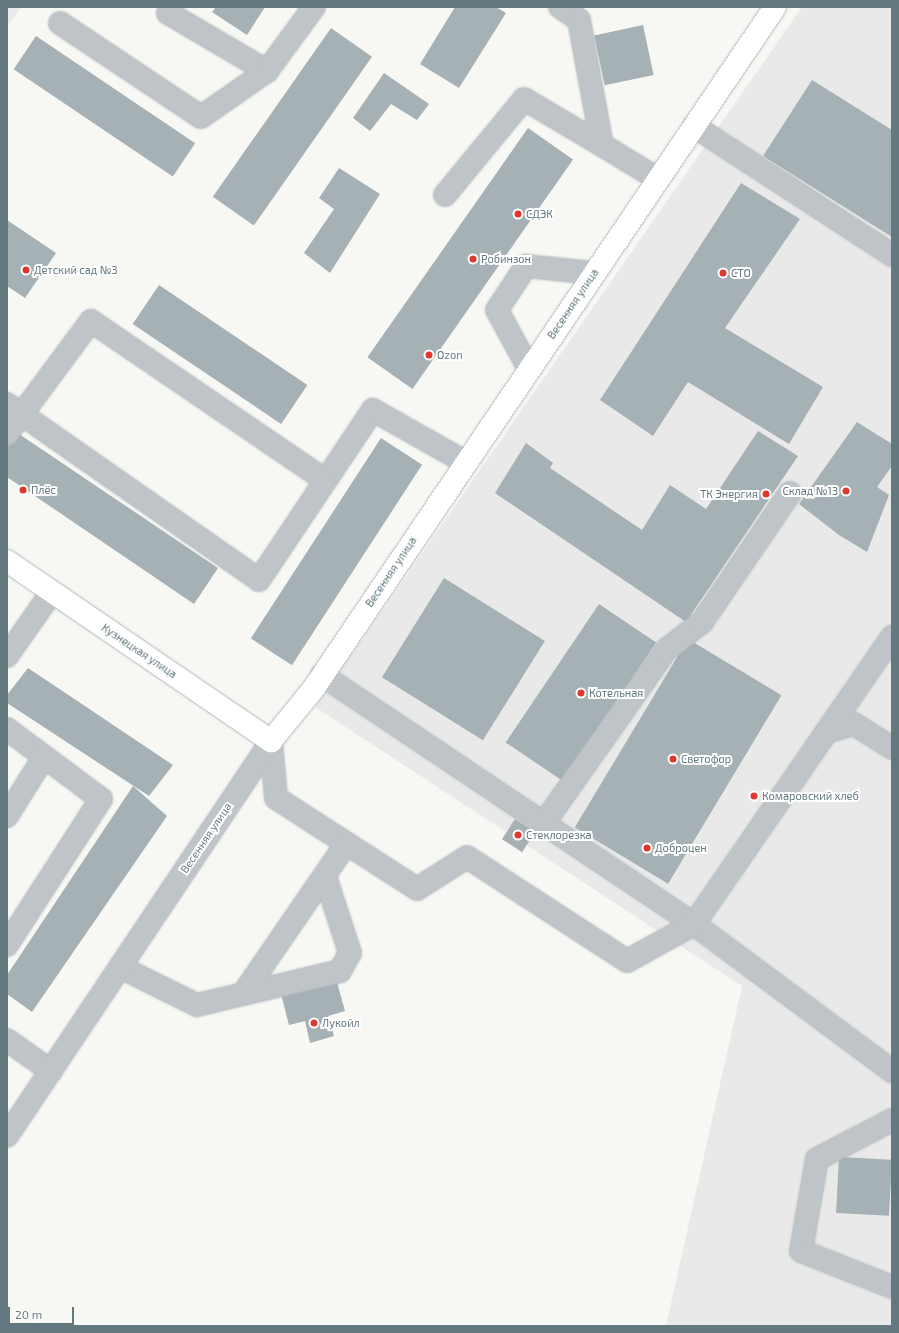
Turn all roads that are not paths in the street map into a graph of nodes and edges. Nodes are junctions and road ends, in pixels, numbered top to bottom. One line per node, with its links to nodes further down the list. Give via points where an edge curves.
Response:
1 (172, 7): 6 (street, via 168,13)
2 (314, 7): 6 (street)
3 (560, 7): 8 (street, via 579,20)
4 (775, 7): 7 (main road, Весенняя улица)
5 (60, 23): 6 (street, via 201,116)
6 (267, 70)
7 (694, 126): 9 (main road, Весенняя улица); 11 (street)
8 (602, 145): 9 (street); 10 (street, via 524,99)
9 (658, 179): 12 (main road, Весенняя улица)
10 (445, 195)
11 (892, 255)
12 (593, 273): 13 (main road, Весенняя улица); 13 (street, via 526,266 497,310)
13 (529, 368): 16 (main road, Весенняя улица)
14 (14, 409): 15 (street); 17 (street, via 91,321); 17 (street, via 259,580)
15 (7, 434)
16 (465, 462): 17 (street, via 373,410); 23 (main road, Весенняя улица)
17 (326, 480)
18 (790, 493): 30 (street, via 702,622 666,650)
19 (7, 561): 20 (main road, Кузнецкая улица)
20 (52, 592): 22 (street); 26 (main road, Кузнецкая улица)
21 (892, 637): 25 (street)
22 (7, 656)
23 (322, 675): 26 (main road, Весенняя улица); 30 (street)
24 (7, 729): 28 (street)
25 (826, 732): 27 (street, via 854,724); 33 (street)
26 (271, 741): 31 (street, via 276,798); 35 (street, Весенняя улица)
27 (892, 748)
28 (44, 757): 29 (street); 34 (street, via 101,799)
29 (7, 816)
30 (544, 823): 33 (street)
31 (346, 844): 32 (street); 33 (street, via 417,889 467,857 627,961)
32 (325, 876): 36 (street); 36 (street, via 350,953 340,971)
33 (694, 924): 39 (street)
34 (7, 945)
35 (120, 967): 36 (street, via 197,1005); 38 (street, Весенняя улица)
36 (243, 994)
37 (7, 1040): 38 (street)
38 (50, 1071): 41 (street, Весенняя улица)
39 (892, 1071)
40 (892, 1120): 42 (street, via 817,1159 801,1251)
41 (7, 1136)
42 (892, 1286)

